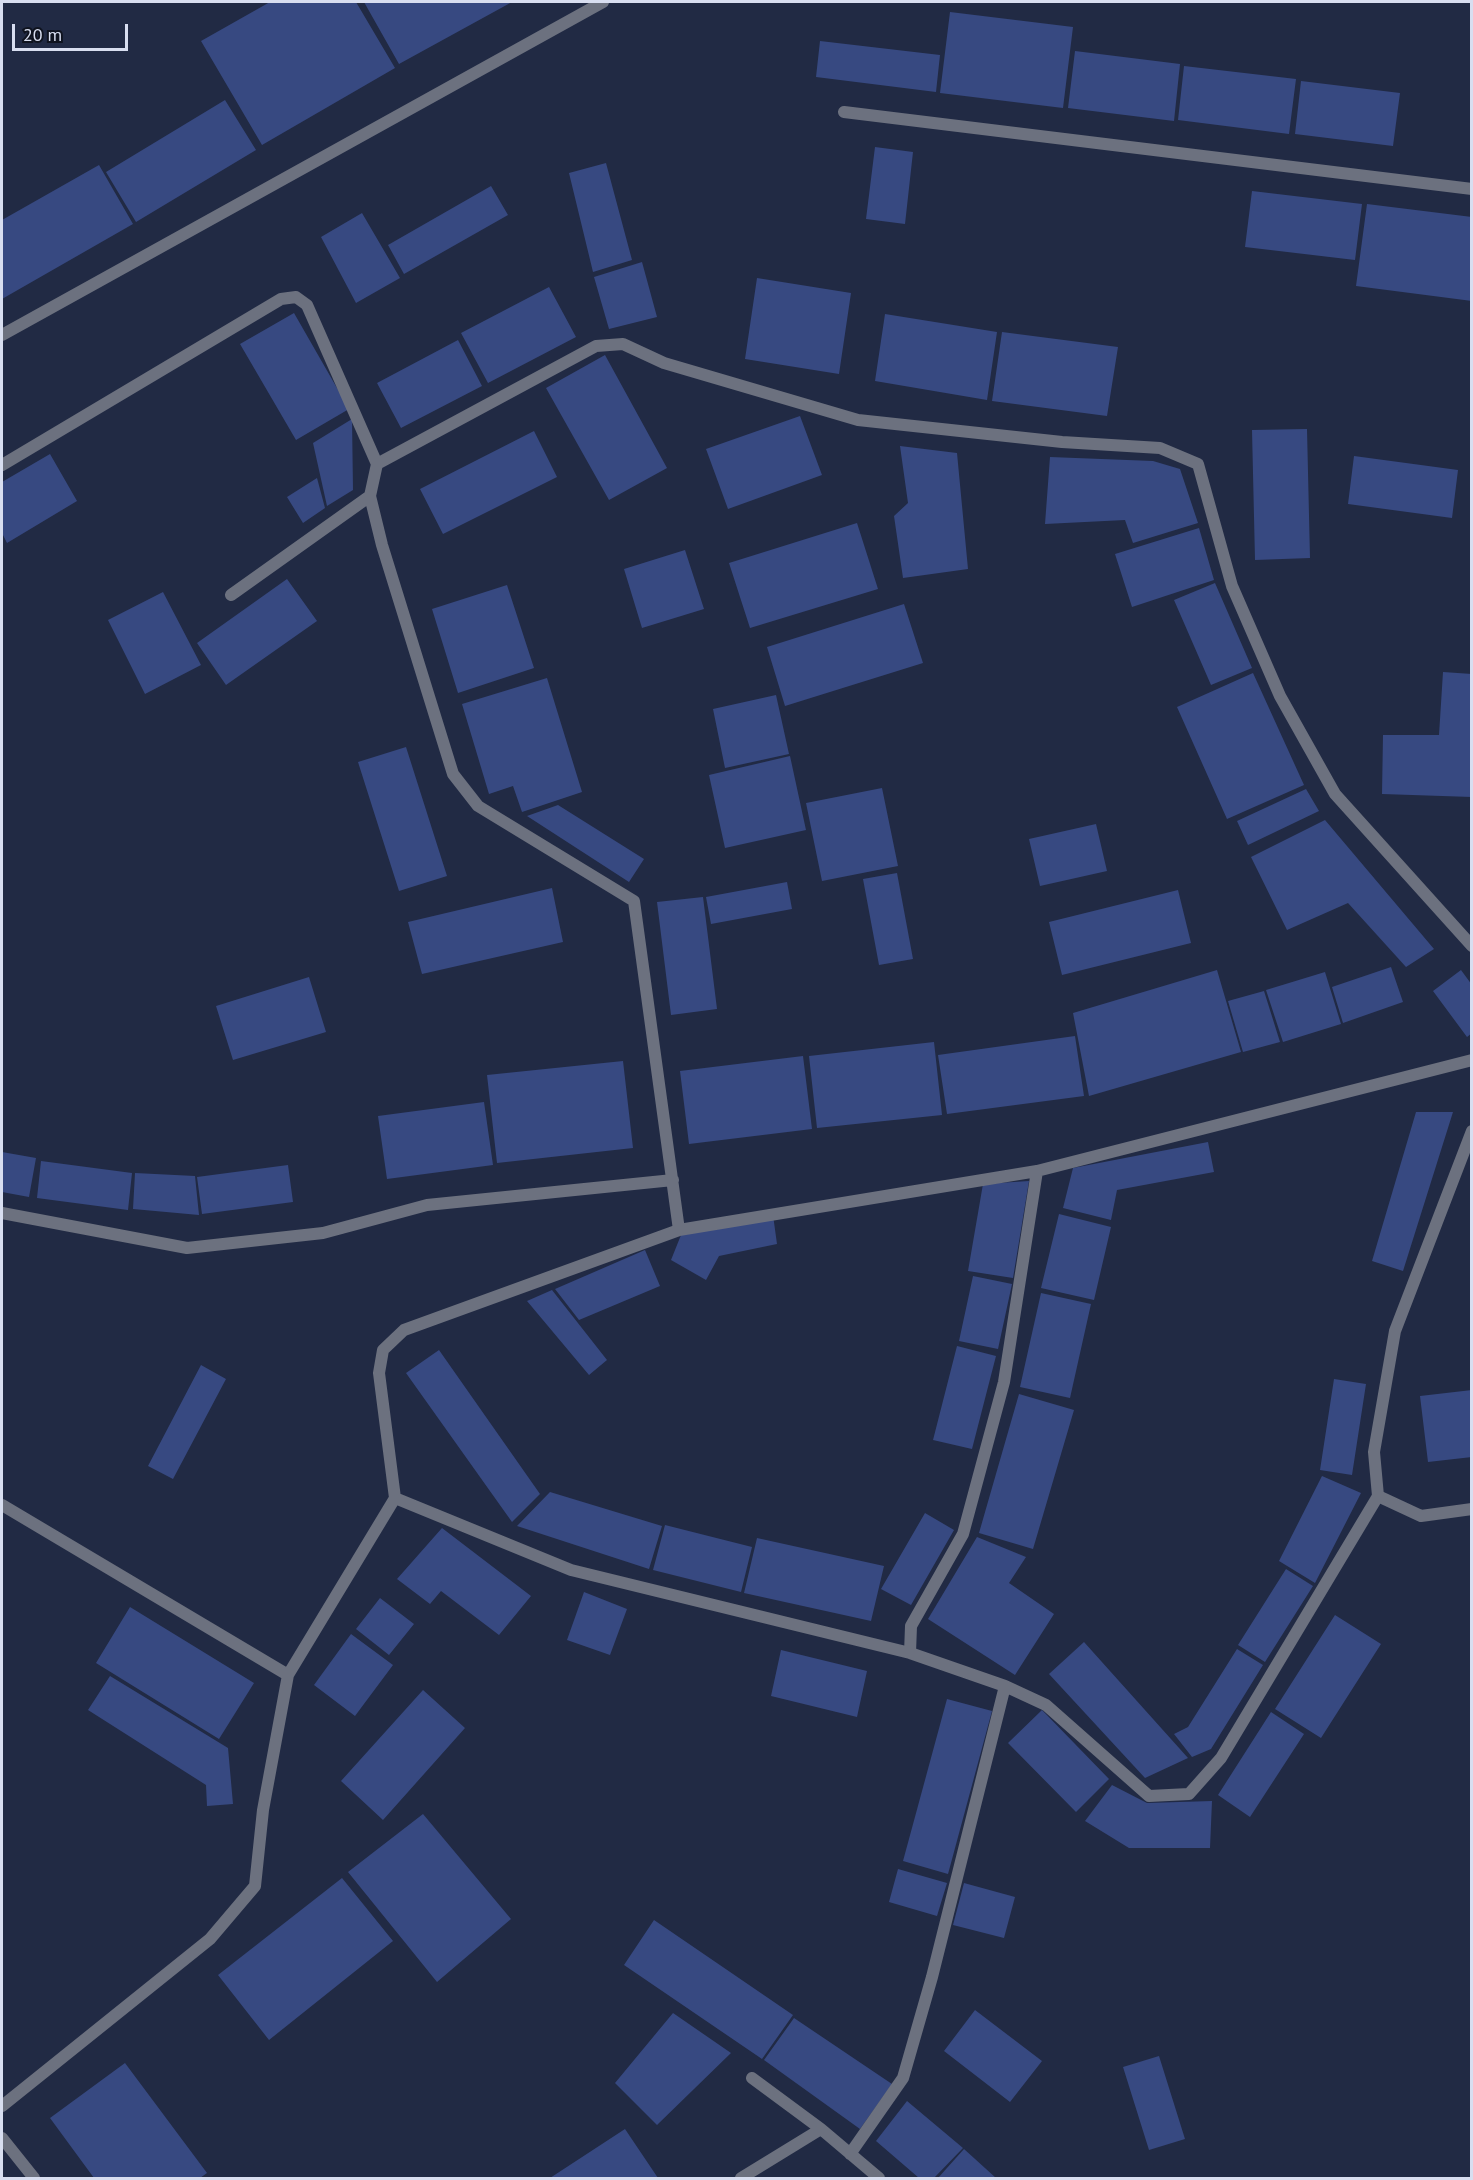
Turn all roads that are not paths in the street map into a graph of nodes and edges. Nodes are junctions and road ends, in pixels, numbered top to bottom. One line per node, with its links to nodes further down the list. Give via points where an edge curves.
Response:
1 (603, 2): 4 (street)
2 (844, 112): 3 (street)
3 (1472, 189)
4 (2, 335)
5 (377, 464): 6 (street, via 307,304 296,297 281,299); 7 (street); 9 (street, via 596,346 623,344 664,363 858,420 1062,442 1160,448 1198,464 1232,586 1280,696 1335,794)
6 (2, 465)
7 (370, 496): 8 (street); 13 (street, via 453,774 478,806 634,901)
8 (231, 595)
9 (1472, 946)
10 (1472, 1060): 12 (street)
11 (1472, 1131): 16 (street, via 1395,1331 1374,1452)
12 (1036, 1171): 15 (street); 20 (street, via 1004,1382 963,1534 912,1626)
13 (673, 1180): 14 (street, via 427,1205 323,1233 187,1248); 15 (street)
14 (2, 1213)
15 (679, 1230): 17 (street, via 404,1330 383,1350 379,1373)
16 (1378, 1496): 19 (street, via 1421,1516); 22 (street, via 1221,1758 1189,1794 1149,1796 1046,1705)
17 (395, 1497): 20 (street, via 571,1570); 21 (street)
18 (2, 1505): 21 (street)
19 (1472, 1509)
20 (910, 1653): 22 (street)
21 (288, 1675): 24 (street, via 263,1810 255,1886 210,1940)
22 (1005, 1686): 27 (street, via 903,2078)
23 (752, 2079): 25 (street)
24 (2, 2106)
25 (821, 2129): 27 (street); 29 (street)
26 (2, 2138): 28 (street)
27 (850, 2154): 30 (street)
28 (34, 2178)
29 (741, 2178)
30 (879, 2178)

